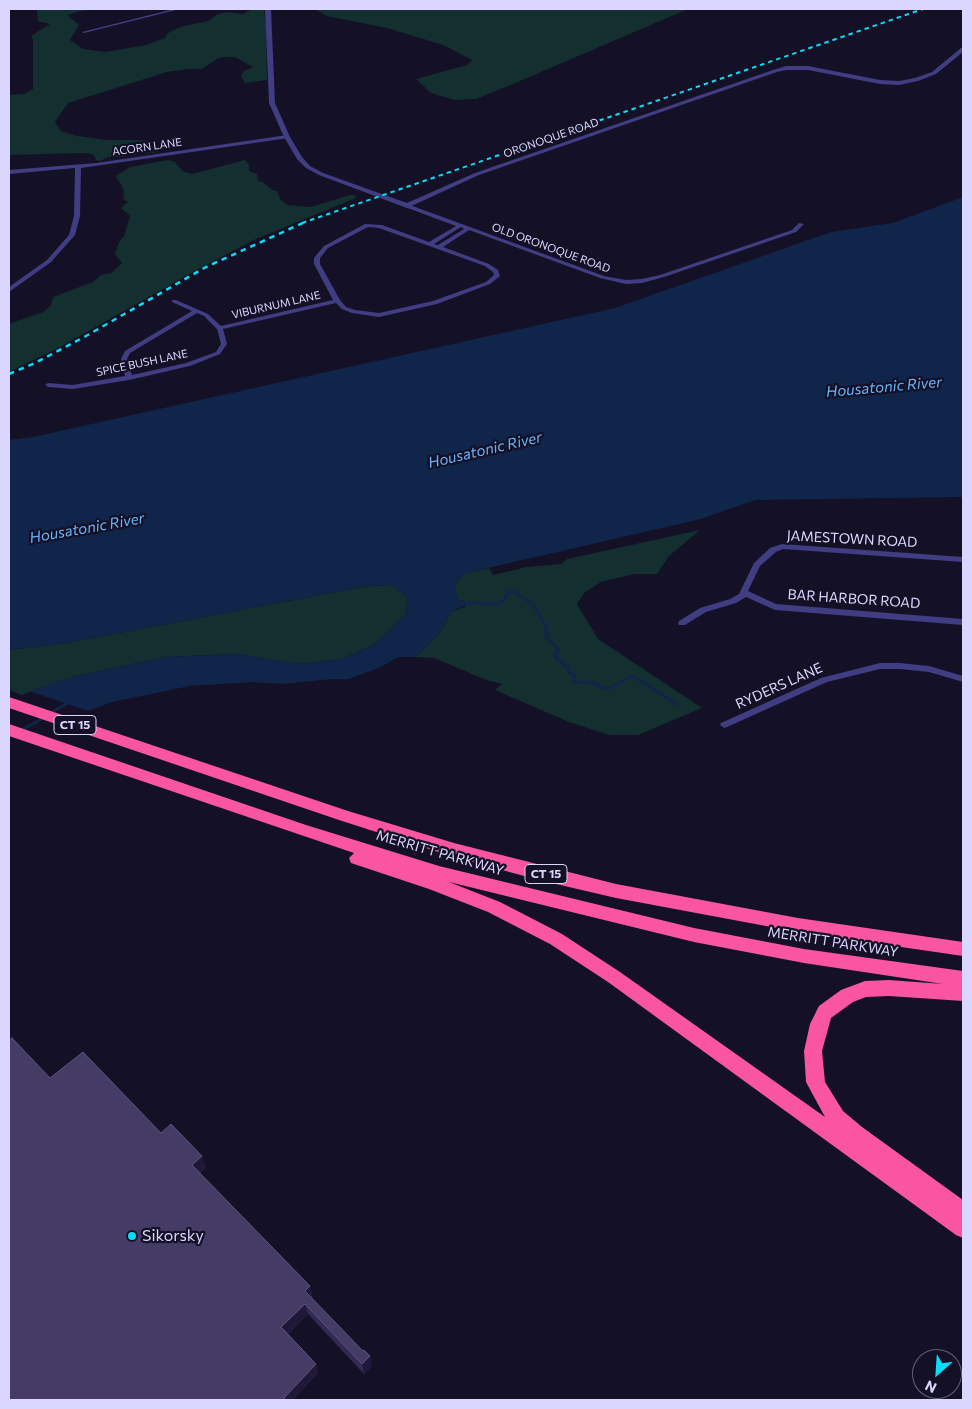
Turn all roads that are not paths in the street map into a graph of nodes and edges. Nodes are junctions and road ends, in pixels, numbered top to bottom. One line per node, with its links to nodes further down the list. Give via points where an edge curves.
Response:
1 (178, 9): 3 (street)
2 (268, 9): 5 (street, via 271,98)
3 (84, 32)
4 (963, 50): 8 (street, ORONOQUE ROAD, via 934,73 899,83 808,68 775,71 477,174)
5 (287, 137): 6 (street, ACORN LANE); 8 (street, via 308,167)
6 (78, 166): 7 (street, ACORN LANE); 14 (street, via 77,216 72,235 49,261)
7 (9, 172)
8 (407, 206): 10 (street, OLD ORONOQUE ROAD)
9 (801, 224): 11 (street, OLD ORONOQUE ROAD, via 784,234 662,276 634,282 611,280)
10 (458, 226): 11 (street, OLD ORONOQUE ROAD); 12 (street)
11 (468, 229): 13 (street)
12 (429, 244): 13 (street); 16 (street, via 372,224 326,247 320,253 318,264)
13 (438, 248): 16 (street, via 491,267 497,276 488,283 434,303 379,315 354,312)
14 (9, 290)
15 (174, 301): 17 (street)
16 (337, 301): 18 (street, VIBURNUM LANE)
17 (197, 311): 18 (street); 19 (street, via 127,352 124,359)
18 (220, 328): 19 (street, SPICE BUSH LANE, via 224,344 218,353 188,365)
19 (129, 378): 20 (street, SPICE BUSH LANE, via 73,387)
20 (48, 385)
21 (963, 558): 22 (street, JAMESTOWN ROAD, via 782,546 757,565)
22 (745, 593): 23 (street, BAR HARBOR ROAD, via 775,606); 24 (street, via 733,601 703,610)
23 (963, 622)
24 (682, 623)
25 (963, 679): 27 (street, RYDERS LANE, via 914,667 880,666 824,680)
26 (9, 702): 30 (highway, MERRITT PARKWAY / CT 15, via 354,819 549,875 616,892 798,925)
27 (724, 726)
28 (9, 730): 29 (highway, MERRITT PARKWAY / CT 15)
29 (303, 830): 31 (highway, MERRITT PARKWAY / CT 15, via 439,873 694,936); 34 (highway, via 336,851 486,904 556,939 614,977)
30 (963, 949)
31 (963, 979)
32 (963, 992): 33 (highway, via 865,989 847,996 825,1012 813,1050 816,1082 836,1117)
33 (963, 1212)
34 (963, 1228)

